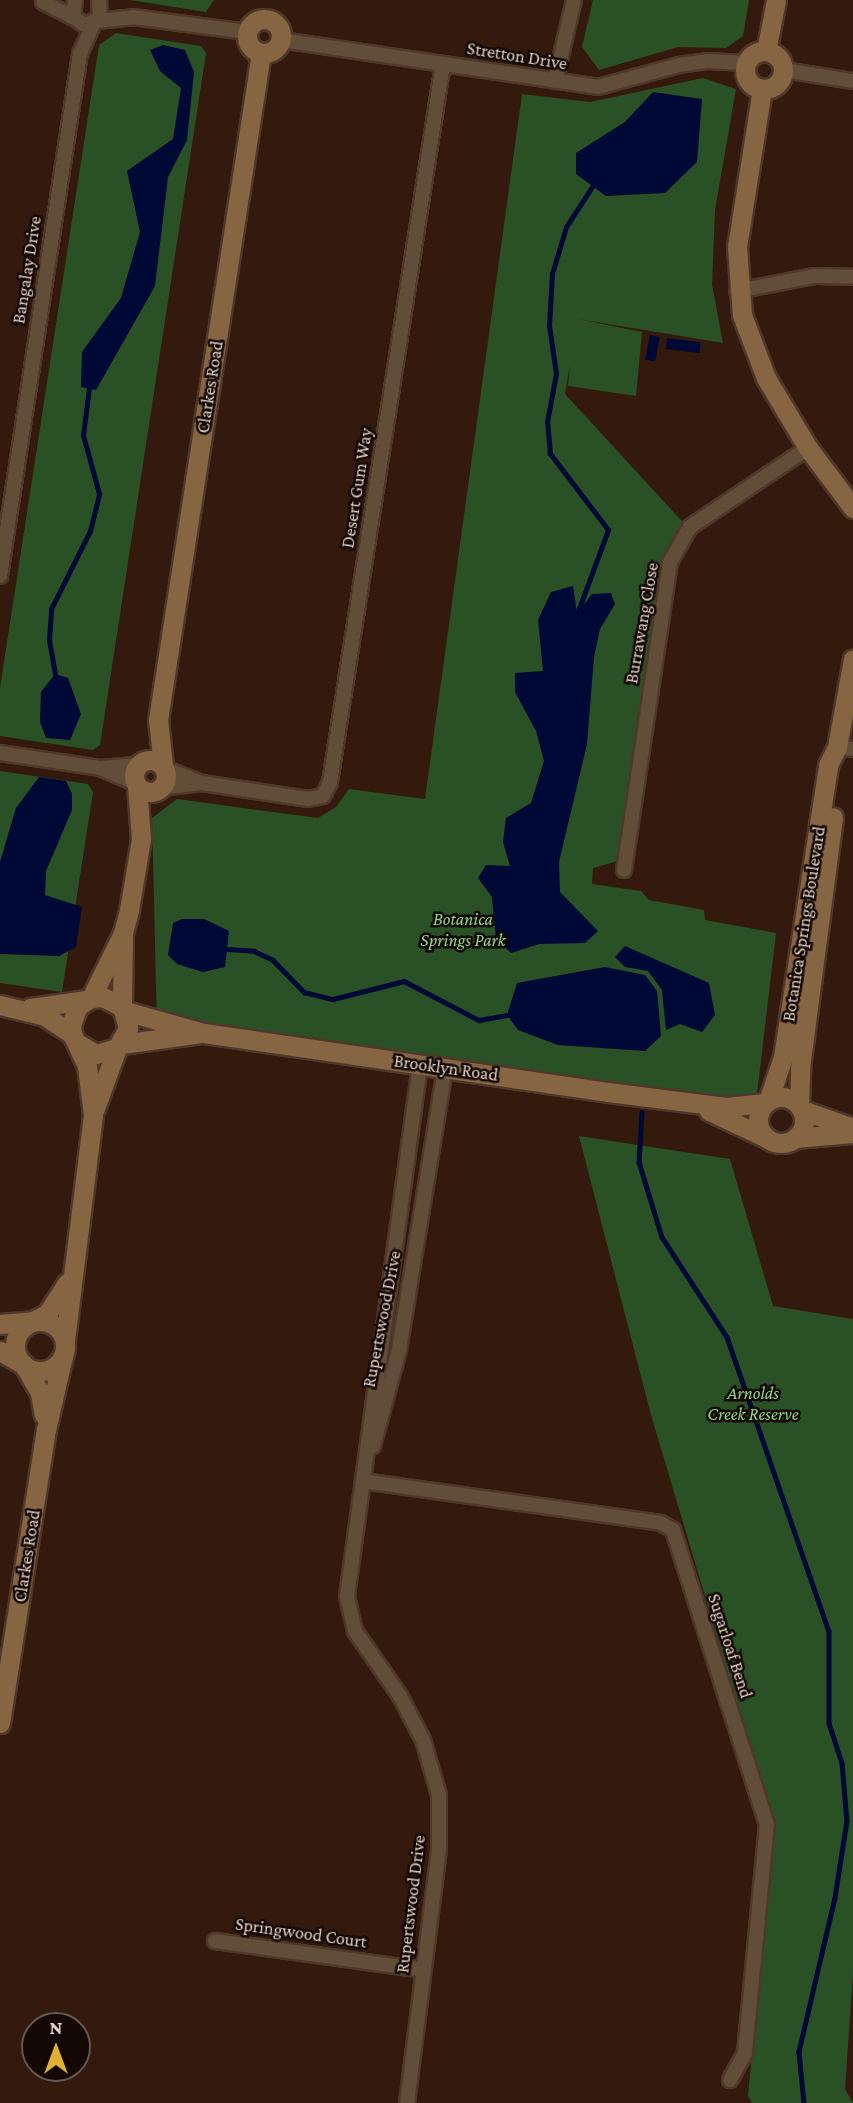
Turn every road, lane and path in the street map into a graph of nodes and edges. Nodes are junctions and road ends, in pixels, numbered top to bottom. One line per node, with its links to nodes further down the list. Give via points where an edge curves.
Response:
1 (75, 0): 8 (street, Bangalay Drive)
2 (574, 0): 18 (street)
3 (776, 0): 12 (street)
4 (44, 1): 8 (street)
5 (100, 1): 7 (street); 9 (street, Bangalay Drive)
6 (269, 10): 10 (street); 11 (street)
7 (133, 17): 9 (street); 10 (street)
8 (75, 19): 9 (street); 14 (street, Bangalay Drive)
9 (95, 22): 14 (street, Bangalay Drive)
10 (247, 32): 13 (street, via 251,48)
11 (281, 40): 13 (street, via 271,52); 16 (street, Stretton Drive)
12 (766, 51): 15 (street, via 755,53); 17 (street, via 778,57)
13 (261, 53): 27 (street, Clarkes Road)
14 (80, 54): 25 (street, Bangalay Drive)
15 (747, 63): 18 (street, Stretton Drive, via 688,64 598,87); 20 (street, via 747,78)
16 (443, 64): 18 (street, Stretton Drive); 32 (street, Desert Gum Way, via 330,782 323,796 308,799)
17 (783, 70): 19 (street); 20 (street, via 779,82)
18 (555, 81)
19 (853, 81)
20 (762, 89): 22 (street, via 737,247)
21 (853, 278): 22 (street, via 814,276)
22 (737, 291): 23 (street, via 746,333 765,378)
23 (808, 448): 24 (street); 35 (street, Burrawang Close, via 690,527 670,562)
24 (853, 506)
25 (0, 576)
26 (853, 659): 28 (street, Botanica Springs Boulevard)
27 (158, 720): 30 (street, Clarkes Road); 31 (street, Clarkes Road)
28 (845, 748): 46 (street, Botanica Springs Boulevard, via 828,765 783,1057); 48 (street, Botanica Springs Boulevard, via 801,1055)
29 (0, 753): 31 (street)
30 (163, 766): 31 (street, via 149,760); 32 (street, Desert Gum Way); 33 (street, Clarkes Road, via 166,776)
31 (138, 774): 33 (street); 34 (street, Clarkes Road)
32 (202, 783): 33 (street, Desert Gum Way)
33 (159, 789): 34 (street, Clarkes Road)
34 (141, 839): 36 (street, Clarkes Road)
35 (624, 870)
36 (123, 933): 37 (street, Clarkes Road); 40 (street, Clarkes Road)
37 (88, 999): 39 (street); 40 (street, via 113,1000); 42 (street, via 73,1015)
38 (0, 1005): 39 (street)
39 (22, 1008): 42 (street, via 58,1022)
40 (123, 1009): 41 (street, Brooklyn Road); 43 (street, via 128,1028)
41 (204, 1033): 43 (street, Brooklyn Road); 44 (street, Brooklyn Road)
42 (75, 1039): 43 (street, via 96,1054); 49 (street, Clarkes Road, via 87,1066)
43 (119, 1046): 49 (street, Clarkes Road)
44 (420, 1065): 45 (street, Brooklyn Road); 53 (street, Rupertswood Drive)
45 (445, 1068): 47 (street, Brooklyn Road); 54 (street, Rupertswood Drive)
46 (766, 1102): 47 (street, Brooklyn Road, via 745,1107); 48 (street, via 781,1097); 52 (street, via 758,1122)
47 (689, 1104): 52 (street, Brooklyn Road, via 742,1123)
48 (801, 1107): 50 (street); 51 (street, via 803,1128)
49 (93, 1115): 55 (street, Clarkes Road)
50 (853, 1130): 51 (street)
51 (794, 1138): 52 (street, via 782,1143)
52 (769, 1139)
53 (395, 1242): 54 (street, Rupertswood Drive); 62 (street, Rupertswood Drive)
54 (415, 1245): 62 (street, Rupertswood Drive, via 399,1350)
55 (72, 1273): 56 (street, Clarkes Road, via 47,1314); 58 (street, Clarkes Road)
56 (33, 1321): 57 (street); 58 (street, via 53,1324); 60 (street, Clarkes Road, via 16,1338 16,1356)
57 (0, 1324)
58 (64, 1348): 60 (street, via 44,1371); 61 (street, Clarkes Road)
59 (0, 1351): 60 (street)
60 (24, 1365): 61 (street, Clarkes Road, via 40,1393)
61 (46, 1430): 63 (street, Clarkes Road)
62 (363, 1481): 65 (street, Rupertswood Drive, via 347,1596 352,1619 423,1740 439,1795 439,1849); 66 (street, Sugarloaf Bend, via 660,1523 673,1530 767,1824 745,2053)
63 (0, 1723)
64 (215, 1941): 65 (street, Springwood Court)
65 (423, 1970): 67 (street, Rupertswood Drive)
66 (730, 2080)
67 (407, 2103)

